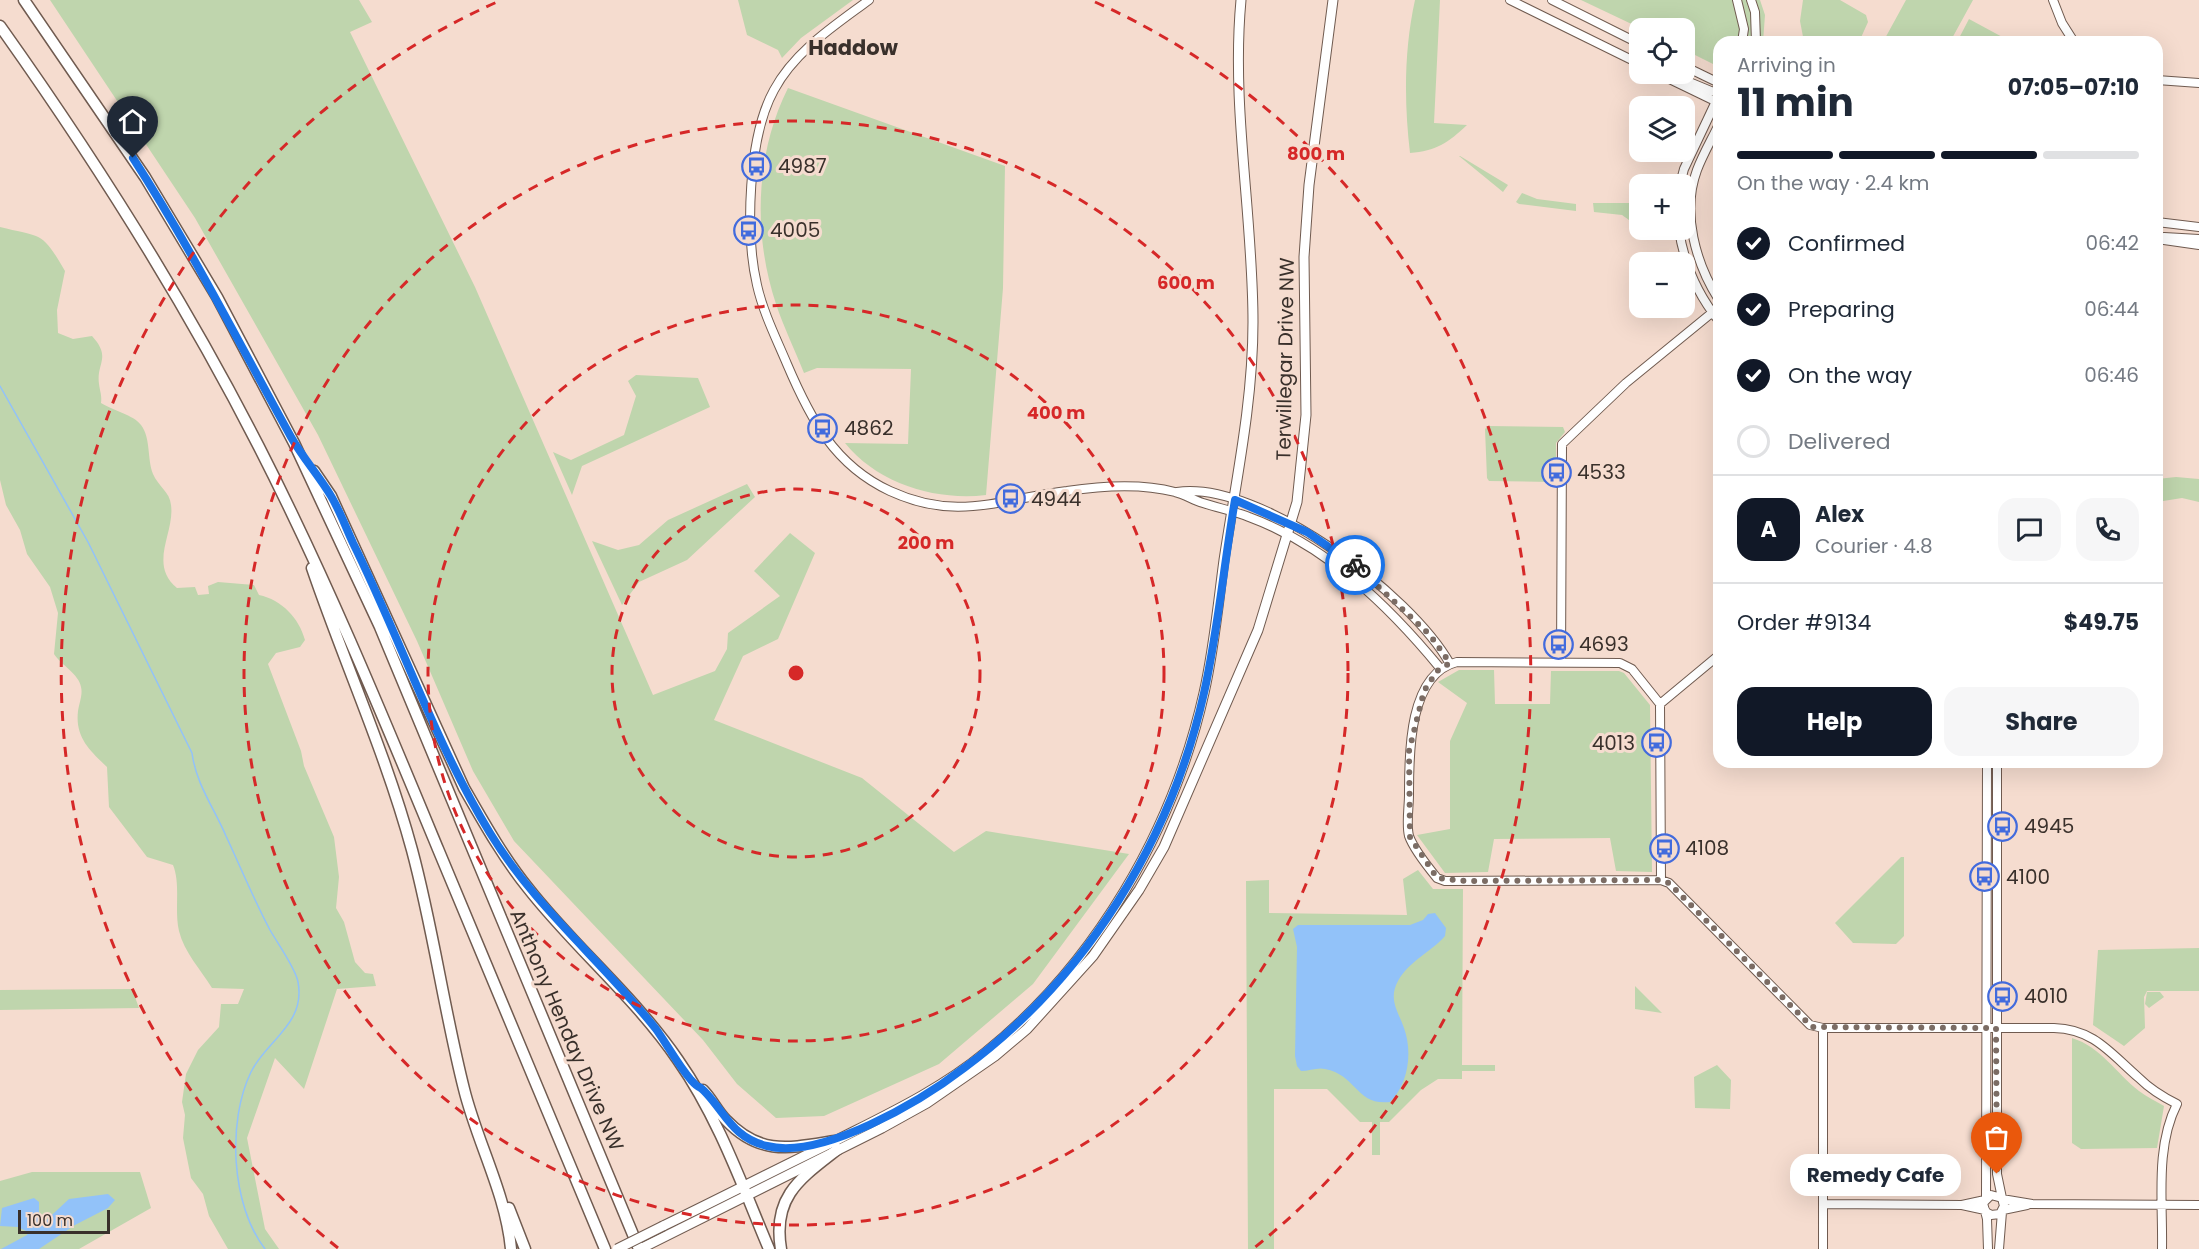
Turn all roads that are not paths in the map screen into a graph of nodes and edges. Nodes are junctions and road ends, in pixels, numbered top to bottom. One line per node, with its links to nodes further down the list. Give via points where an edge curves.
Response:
1 (24, 0): 37 (highway, Anthony Henday Drive NW, via 156,195 217,297)
2 (869, 0): 38 (street, via 790,66 771,94 754,147 752,249 756,285 817,428 842,458 866,478 903,497 931,505 982,507 1095,488)
3 (1241, 0): 39 (main road, Terwillegar Drive NW, via 1238,78 1253,324)
4 (1333, 0): 41 (main road, Terwillegar Drive NW, via 1309,185 1304,257 1306,416)
5 (1510, 0): 15 (main road)
6 (1552, 0): 14 (main road)
7 (1737, 0): 11 (street)
8 (1751, 0): 12 (street)
9 (2053, 0): 13 (street)
10 (0, 26): 42 (highway, via 69,123 153,256 259,446)
11 (1743, 36)
12 (1756, 36)
13 (2070, 36)
14 (1629, 38)
15 (1629, 57)
16 (1695, 71): 17 (main road)
17 (1713, 80)
18 (2163, 80): 19 (street)
19 (2199, 83)
20 (1683, 84): 23 (main road)
21 (1694, 84): 22 (street)
22 (1713, 93)
23 (1713, 97)
24 (1713, 109): 26 (street)
25 (1713, 137): 34 (street, via 1697,171 1691,216 1697,254)
26 (1683, 174)
27 (2163, 223): 28 (main road)
28 (2199, 227)
29 (2163, 238): 31 (street)
30 (2163, 239): 33 (main road)
31 (2199, 239)
32 (1682, 240): 35 (street, via 1690,272)
33 (2199, 245)
34 (1713, 289)
35 (1711, 312): 36 (street); 45 (street, via 1626,383 1562,444)
36 (1713, 314)
37 (294, 443): 56 (highway, via 331,496 464,788 488,830 529,889 654,1027); 74 (highway, Anthony Henday Drive NW, via 380,627)
38 (1176, 492): 39 (street, via 1210,492); 40 (street)
39 (1235, 500): 40 (main road, Terwillegar Drive NW); 41 (street)
40 (1233, 512): 43 (street); 58 (main road, Terwillegar Drive NW, via 1211,661 1196,723 1162,817 1122,896 1092,939 1022,1022 954,1076)
41 (1292, 524): 43 (main road, Terwillegar Drive NW); 46 (street, via 1364,572 1430,635)
42 (297, 525): 57 (highway, via 409,838 451,1038); 72 (highway, via 383,715)
43 (1288, 535): 47 (street, via 1349,574); 58 (main road, Terwillegar Drive NW, via 1258,630 1189,796 1150,872 1107,938 1066,988 995,1056 927,1103)
44 (1713, 661): 48 (street)
45 (1561, 662): 46 (street); 48 (street, via 1626,665)
46 (1450, 663): 47 (street)
47 (1440, 668): 53 (street, via 1421,697 1409,751 1410,837 1437,878)
48 (1660, 704): 53 (street)
49 (1988, 768): 51 (street)
50 (1997, 768): 52 (street)
51 (1988, 849): 52 (street); 55 (street)
52 (1997, 850): 55 (street)
53 (1661, 880): 54 (street, via 1669,883 1810,1025)
54 (1823, 1028): 55 (street); 62 (street)
55 (1992, 1028): 60 (street); 61 (street, via 1997,1174); 65 (street, via 2065,1028 2091,1036 2141,1081 2177,1104 2165,1137)
56 (693, 1083): 58 (highway, via 706,1092 742,1135 762,1145); 59 (highway)
57 (481, 1142): 70 (highway, via 503,1209); 71 (highway)
58 (836, 1145): 59 (main road, Terwillegar Drive NW); 76 (highway, via 784,1201 778,1233)
59 (744, 1191): 69 (main road, Terwillegar Drive NW); 75 (highway)
60 (1985, 1199): 61 (street, via 1994,1195); 64 (street); 67 (street)
61 (2002, 1199): 63 (street); 68 (street)
62 (1823, 1204): 64 (street); 77 (street)
63 (2032, 1204): 65 (street); 68 (street)
64 (1962, 1205): 67 (street)
65 (2163, 1205): 66 (street); 80 (street)
66 (2199, 1205)
67 (1985, 1211): 68 (street, via 1994,1215); 78 (street)
68 (2002, 1211): 79 (street)
69 (665, 1231): 73 (main road, Terwillegar Drive NW, bridge); 74 (main road, Terwillegar Drive NW)
70 (511, 1249)
71 (525, 1249)
72 (605, 1249)
73 (617, 1249)
74 (640, 1249)
75 (769, 1249)
76 (781, 1249)
77 (1823, 1249)
78 (1988, 1249)
79 (1999, 1249)
80 (2162, 1249)

